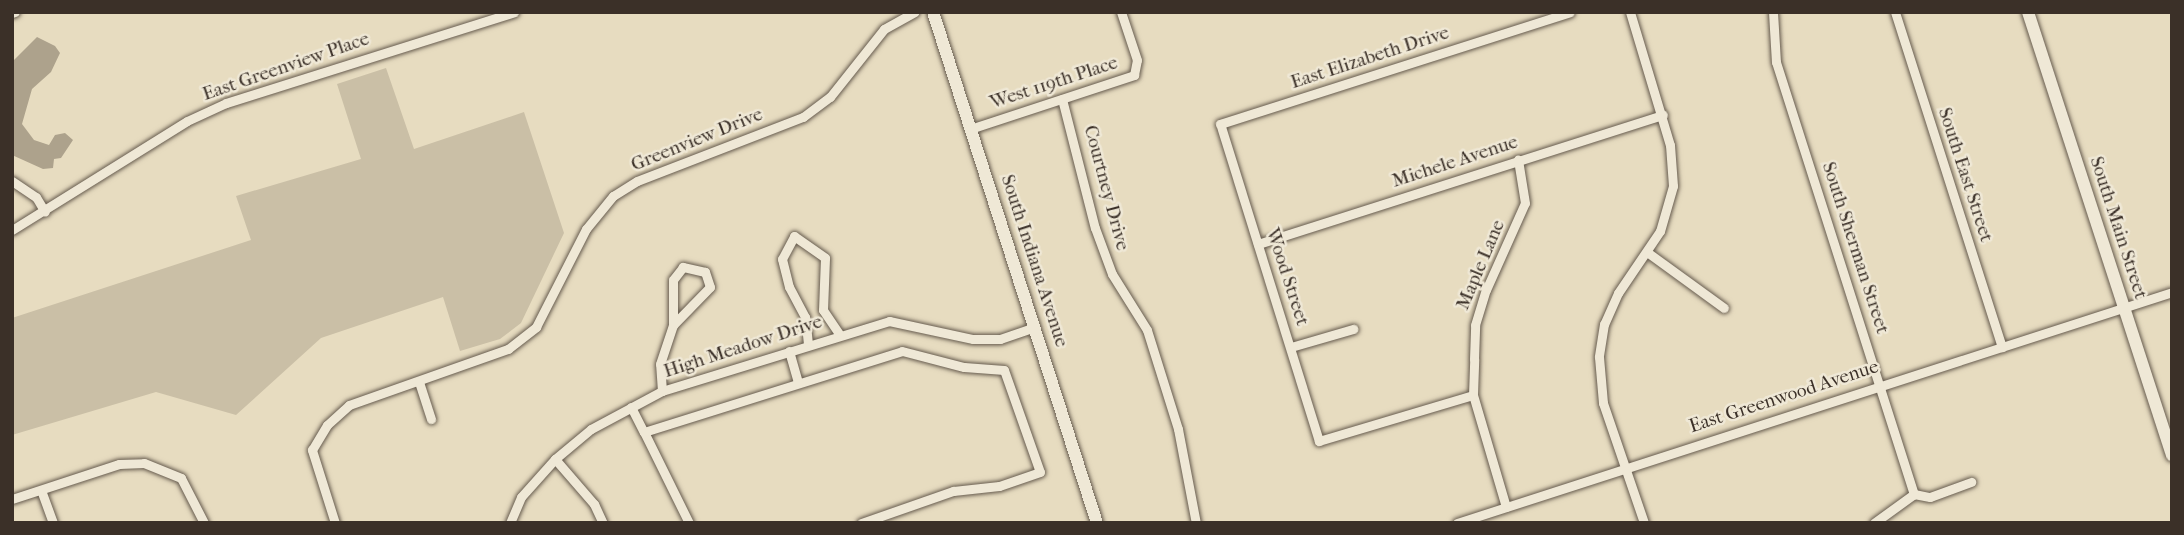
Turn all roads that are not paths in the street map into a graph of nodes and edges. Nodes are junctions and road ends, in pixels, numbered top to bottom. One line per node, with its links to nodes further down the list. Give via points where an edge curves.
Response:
1 (514, 12): 18 (street, East Greenview Place, via 226,103 187,121)
2 (915, 12): 33 (street, Greenview Drive, via 884,29 830,97 803,117 637,181 613,196 586,229 536,327 508,349)
3 (933, 12): 15 (main road, South Indiana Avenue)
4 (1121, 12): 12 (street, West 119th Place, via 1137,60 1134,75)
5 (1533, 12): 11 (street)
6 (1570, 12): 11 (street, East Elizabeth Drive)
7 (1630, 12): 13 (street)
8 (1773, 12): 35 (street, South Sherman Street, via 1776,62)
9 (1895, 12): 31 (street, South East Street)
10 (2028, 12): 24 (main road, South Main Street)
11 (1536, 23): 14 (street, East Elizabeth Drive)
12 (1062, 99): 15 (street, West 119th Place); 58 (street, Courtney Drive, via 1095,228 1112,274 1147,330 1178,429)
13 (1663, 115): 16 (street, Michele Avenue); 21 (street, via 1673,187 1660,231)
14 (1220, 124): 20 (street, Wood Street)
15 (970, 129): 26 (main road, South Indiana Avenue)
16 (1518, 160): 20 (street, Michele Avenue); 37 (street, Maple Lane, via 1525,203 1475,325)
17 (12, 181): 18 (street, via 36,197)
18 (45, 212): 19 (street, East Greenview Place)
19 (12, 230)
20 (1258, 244): 30 (street, Wood Street)
21 (1647, 252): 23 (street); 44 (street, via 1618,293 1604,324 1599,356 1603,402)
22 (2172, 292): 24 (street, East Greenwood Avenue)
23 (1724, 308)
24 (2123, 308): 31 (street, East Greenwood Avenue); 41 (main road, South Main Street)
25 (673, 325): 25 (street, via 673,280 683,267 705,272 710,287); 36 (street, via 660,365)
26 (1035, 327): 28 (street, High Meadow Drive, via 1000,338 973,339 889,321); 57 (main road, South Indiana Avenue)
27 (1353, 329): 30 (street)
28 (839, 334): 29 (street, High Meadow Drive); 29 (street, via 823,310 825,258 794,236 782,259 789,287 805,317)
29 (808, 344): 32 (street, High Meadow Drive)
30 (1291, 348): 37 (street, Wood Street, via 1319,441)
31 (2002, 348): 35 (street, East Greenwood Avenue)
32 (789, 351): 34 (street); 36 (street, High Meadow Drive)
33 (419, 382): 39 (street); 52 (street, Greenview Drive, via 349,405 327,425 312,450)
34 (798, 382): 40 (street); 56 (street, via 902,351 964,367 1004,370 1040,472 999,485 953,491)
35 (1881, 385): 44 (street, East Greenwood Avenue); 47 (street, South Sherman Street)
36 (662, 391): 38 (street, High Meadow Drive)
37 (1472, 395): 49 (street, Maple Lane)
38 (631, 407): 40 (street); 43 (street, High Meadow Drive, via 591,429)
39 (431, 419)
40 (644, 432): 55 (street)
41 (2169, 436): 42 (main road, South Main Street)
42 (2172, 456)
43 (555, 459): 53 (street, High Meadow Drive, via 521,497); 54 (street, via 594,504)
44 (1625, 467): 49 (street, East Greenwood Avenue); 60 (street)
45 (1971, 482): 47 (street, via 1930,498)
46 (41, 489): 48 (street); 50 (street); 51 (street, via 119,464 144,463 181,478)
47 (1914, 494): 61 (street)
48 (12, 499)
49 (1506, 507): 59 (street, East Greenwood Avenue)
50 (53, 523)
51 (204, 523)
52 (335, 523)
53 (510, 523)
54 (603, 523)
55 (689, 523)
56 (861, 523)
57 (1097, 523)
58 (1196, 523)
59 (1457, 523)
60 (1644, 523)
61 (1874, 523)

